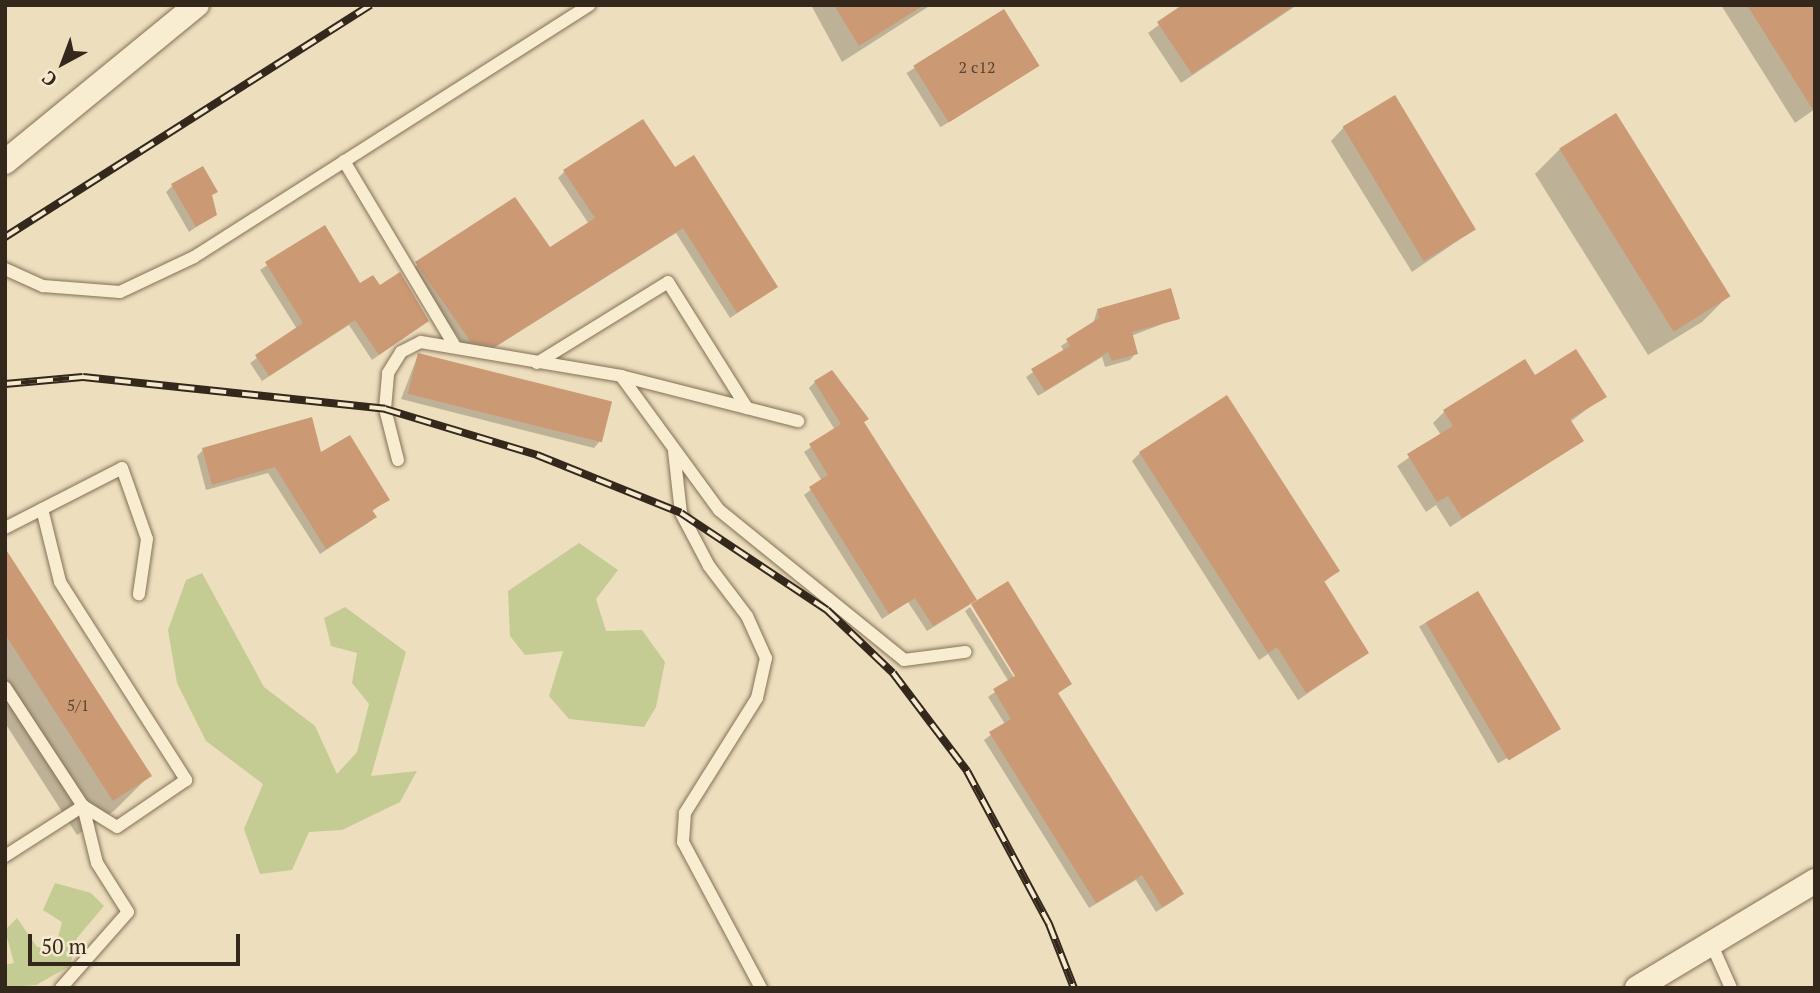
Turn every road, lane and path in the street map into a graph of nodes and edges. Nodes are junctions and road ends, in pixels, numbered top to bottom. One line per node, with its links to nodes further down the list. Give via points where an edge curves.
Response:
1 (197, 5): 4 (street)
2 (590, 5): 3 (lane)
3 (344, 161): 5 (lane, via 194,257 120,292 43,286); 6 (lane)
4 (5, 162)
5 (5, 269)
6 (454, 345): 7 (lane); 12 (lane, via 421,342 401,352 388,373 385,409)
7 (537, 363): 8 (lane); 9 (lane, via 668,282)
8 (621, 376): 9 (lane); 11 (lane)
9 (747, 408): 10 (lane)
10 (798, 421)
11 (674, 451): 16 (lane, via 719,510 904,660); 23 (lane, via 681,513 709,566 747,616 766,658 757,698 685,813 683,842)
12 (398, 460)
13 (42, 509): 14 (lane); 15 (lane, via 122,468 147,539); 18 (lane, via 60,582 186,780 117,827)
14 (5, 528)
15 (139, 594)
16 (965, 652)
17 (5, 687): 18 (lane)
18 (83, 806): 19 (lane); 22 (lane, via 97,863 128,912)
19 (5, 856)
20 (1815, 881): 21 (street)
21 (1711, 943): 24 (street); 25 (lane)
22 (61, 988)
23 (761, 988)
24 (1637, 988)
25 (1731, 988)

